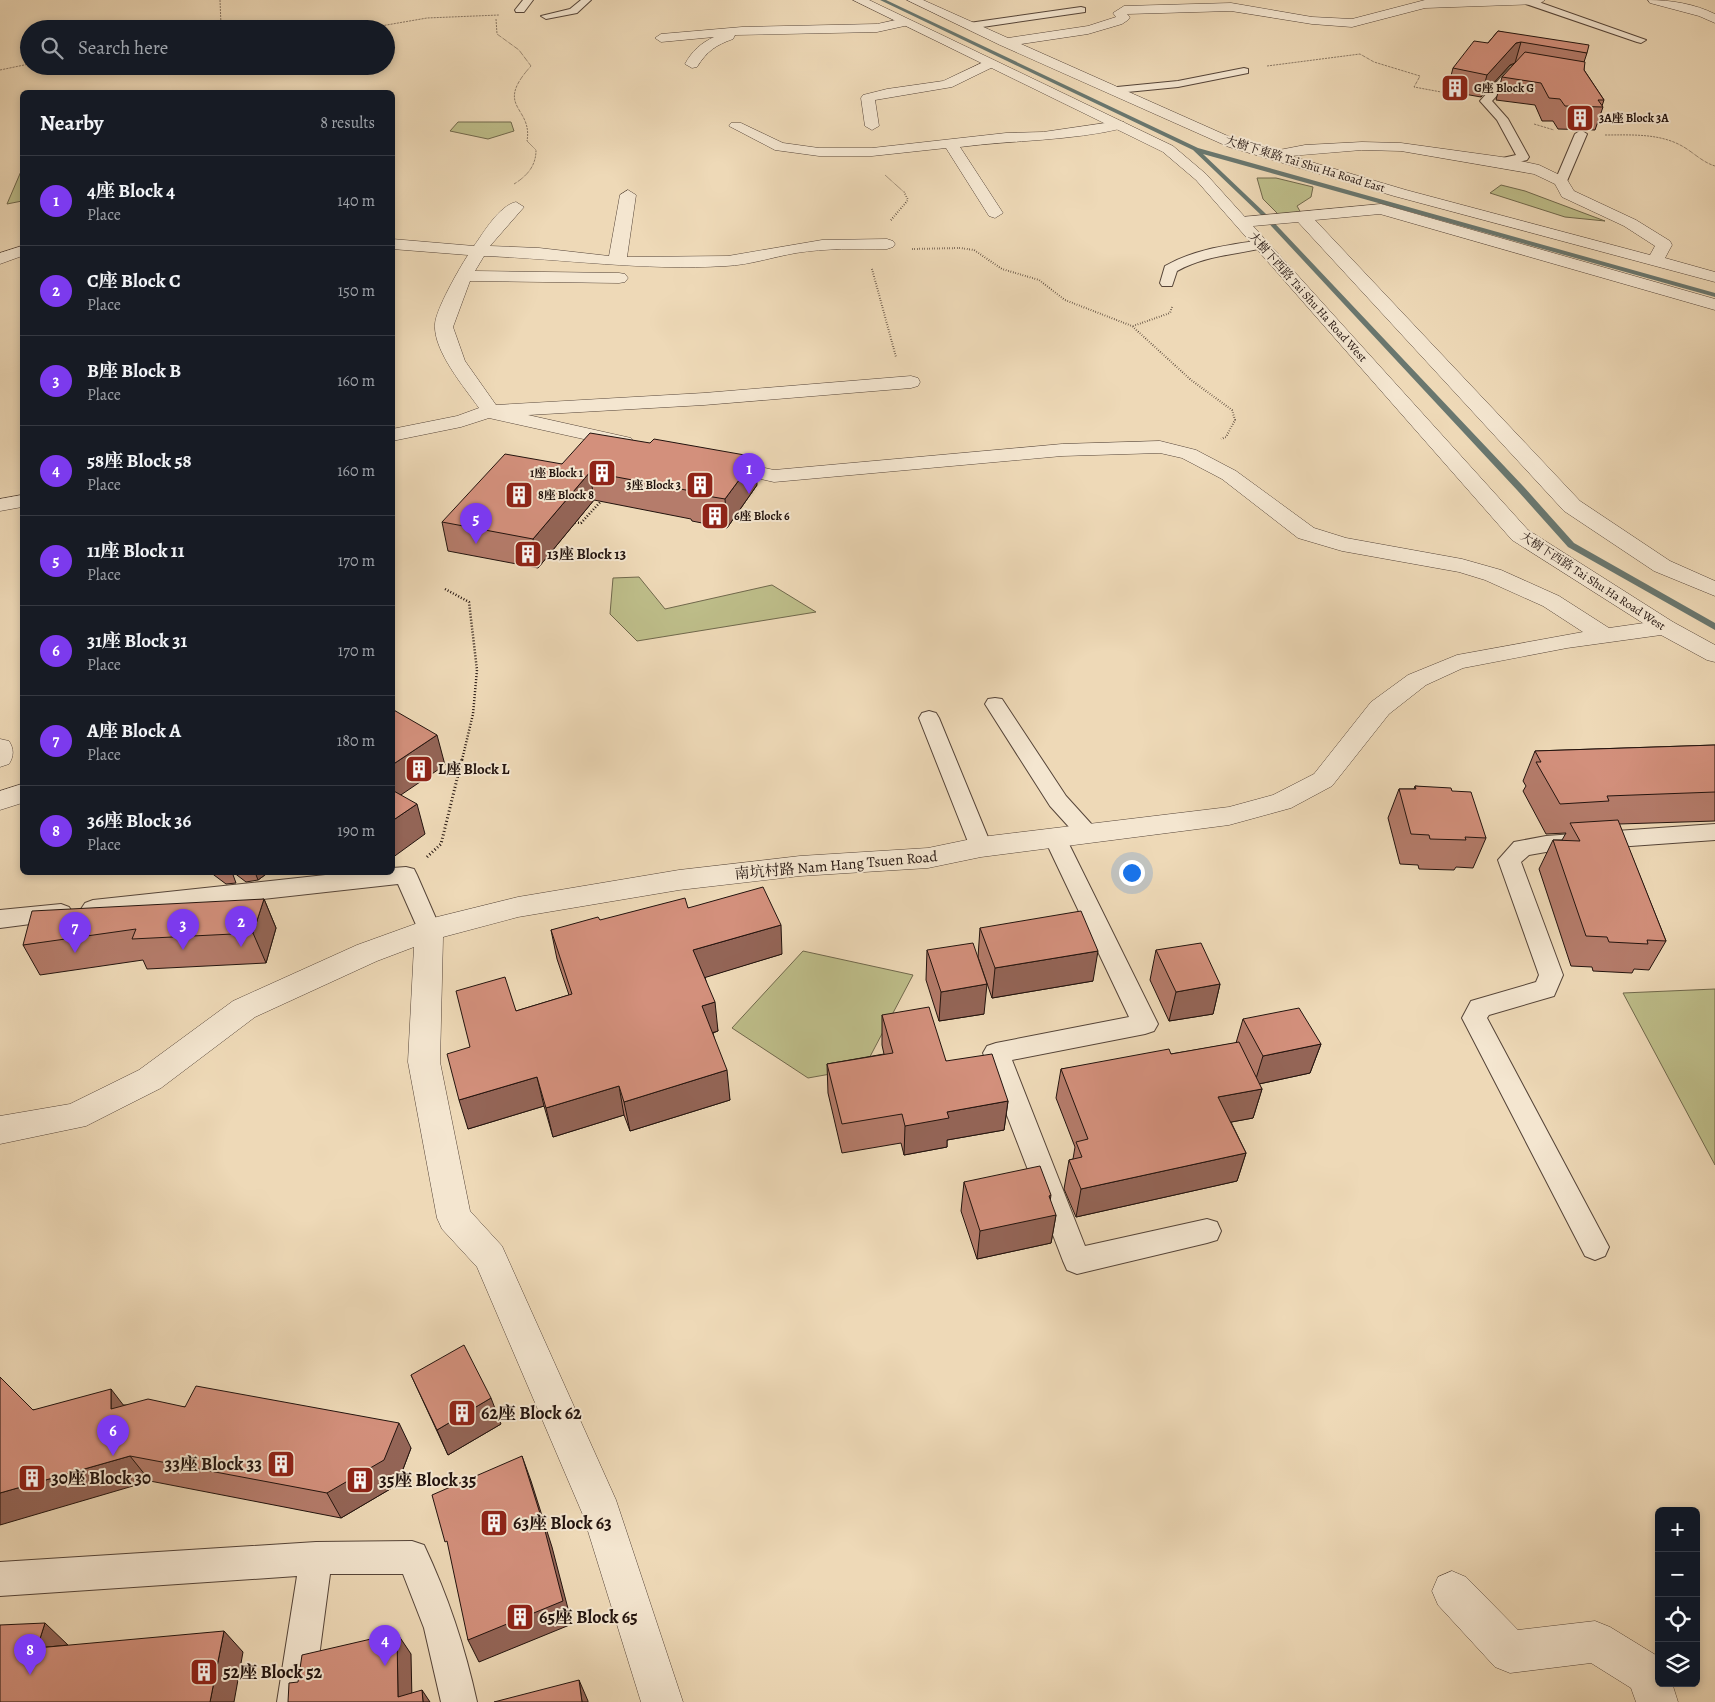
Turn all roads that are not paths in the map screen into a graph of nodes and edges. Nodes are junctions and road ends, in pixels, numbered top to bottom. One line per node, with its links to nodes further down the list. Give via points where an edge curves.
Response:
1 (528, 0): 9 (lane)
2 (586, 0): 13 (lane, via 576,11)
3 (859, 0): 16 (street, 大樹下西路 Tai Shu Ha Road West)
4 (1539, 0): 7 (street)
5 (1654, 0): 14 (street)
6 (916, 1): 17 (street, 大樹下東路 Tai Shu Ha Road East)
7 (1526, 1): 20 (lane); 21 (street, via 1409,6 1353,23 1315,22 1244,8 1124,10 1120,13 1124,17 1121,22 1100,28)
8 (1012, 8): 12 (lane, via 1048,9)
9 (520, 10)
10 (1081, 10): 12 (lane)
11 (996, 13): 15 (lane)
12 (1059, 13): 15 (lane)
13 (546, 16)
14 (1715, 19)
15 (1008, 21): 17 (lane)
16 (905, 22): 18 (street, via 877,28); 22 (street, 大樹下西路 Tai Shu Ha Road West)
17 (969, 26): 21 (street, 大樹下東路 Tai Shu Ha Road East)
18 (742, 31): 19 (street); 23 (street, via 707,43)
19 (661, 38)
20 (1641, 40)
21 (1004, 42): 26 (street, 大樹下東路 Tai Shu Ha Road East)
22 (990, 63): 27 (street, 大樹下西路 Tai Shu Ha Road West); 29 (street, via 942,86 887,91 868,98)
23 (692, 64)
24 (1244, 71): 26 (lane, via 1178,84)
25 (1533, 71): 33 (lane, via 1515,68 1486,101 1502,119 1523,157)
26 (1117, 90): 32 (street, 大樹下東路 Tai Shu Ha Road East, via 1234,144)
27 (1119, 125): 31 (street, via 1043,136); 40 (street, 大樹下西路 Tai Shu Ha Road West, via 1168,149 1201,177)
28 (736, 126): 31 (street, via 780,147 819,152 872,152)
29 (872, 126)
30 (1581, 134): 34 (lane)
31 (950, 143): 38 (street)
32 (1273, 155): 33 (street, via 1305,149 1402,147); 36 (street, 大樹下東路 Tai Shu Ha Road East)
33 (1502, 162): 34 (street, via 1539,170)
34 (1561, 181): 49 (street, via 1568,194 1630,223 1664,245)
35 (628, 195): 47 (street, via 619,258)
36 (1390, 201): 39 (street); 49 (street, 大樹下東路 Tai Shu Ha Road East); 53 (street)
37 (516, 206): 44 (street)
38 (995, 213)
39 (1303, 217): 40 (street); 61 (street, via 1572,506 1662,566)
40 (1242, 222): 43 (street, 大樹下西路 Tai Shu Ha Road West)
41 (395, 244): 44 (street)
42 (888, 244): 48 (street, via 797,248 745,259)
43 (1262, 244): 52 (lane, via 1189,258 1170,270); 62 (street, 大樹下西路 Tai Shu Ha Road West, via 1520,534)
44 (478, 251): 47 (street, via 539,253); 50 (street)
45 (20, 252): 46 (street)
46 (0, 259)
47 (612, 261): 48 (street)
48 (715, 261): 50 (street, via 697,275 685,278)
49 (1654, 261): 51 (street, 大樹下東路 Tai Shu Ha Road East)
50 (465, 276): 55 (street, via 444,326 458,366)
51 (1715, 277)
52 (1167, 283)
53 (1715, 305)
54 (911, 382): 55 (street, via 704,399)
55 (490, 411): 56 (street, via 461,422); 57 (street)
56 (395, 434)
57 (641, 446)
58 (701, 460): 63 (street, via 774,476 1062,450 1160,447 1189,454 1229,475 1306,533 1342,544 1462,566 1493,575 1551,602)
59 (20, 501): 60 (street)
60 (0, 505)
61 (1715, 589)
62 (1665, 627): 63 (street, 南坑村路 Nam Hang Tsuen Road); 64 (street, 大樹下西路 Tai Shu Ha Road West)
63 (1606, 636): 72 (street, 南坑村路 Nam Hang Tsuen Road, via 1457,662 1417,680 1380,708 1323,780 1282,802 1229,816)
64 (1715, 655)
65 (995, 704): 72 (lane, via 1058,801)
66 (929, 718): 74 (lane)
67 (0, 747): 68 (street)
68 (0, 758)
69 (20, 794): 70 (street)
70 (0, 801)
71 (1715, 832): 79 (lane, via 1546,844 1522,848 1509,860 1551,975 1545,988 1480,1008 1474,1018)
72 (1088, 834): 73 (street, 南坑村路 Nam Hang Tsuen Road)
73 (1055, 838): 74 (street, 南坑村路 Nam Hang Tsuen Road); 78 (lane, via 1145,1024 996,1053 1077,1261)
74 (981, 847): 76 (street, 南坑村路 Nam Hang Tsuen Road, via 928,858 800,866 679,880 518,907)
75 (0, 919): 76 (lane, via 406,875)
76 (429, 930): 77 (street, 南坑村路 Nam Hang Tsuen Road, via 367,953 244,1009 150,1079 75,1117); 85 (street, via 424,1062 454,1218 490,1257 602,1514)
77 (0, 1130)
78 (1207, 1231)
79 (1595, 1247)
80 (316, 1558): 81 (lane); 83 (lane); 84 (lane, via 412,1557 434,1605 451,1658)
81 (0, 1579)
82 (1452, 1591): 86 (street, via 1510,1652 1595,1642 1647,1674)
83 (295, 1702)
84 (459, 1702)
85 (662, 1702)
86 (1657, 1702)

